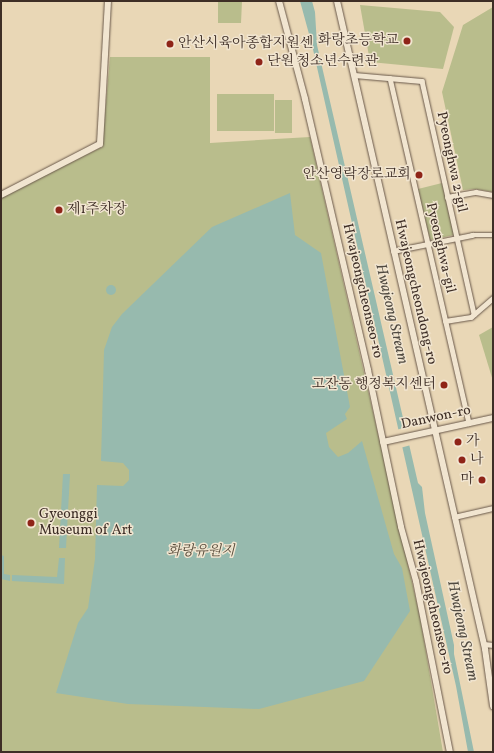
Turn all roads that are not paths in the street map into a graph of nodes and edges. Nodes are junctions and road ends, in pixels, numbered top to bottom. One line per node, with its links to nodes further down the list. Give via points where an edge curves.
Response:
1 (108, 1): 6 (street, via 100,144)
2 (279, 1): 19 (street, Hwajeongcheonseo-ro)
3 (337, 1): 4 (street, Hwajeongcheondong-ro)
4 (354, 75): 5 (street, Pyeonghwa 2-gil); 12 (street, Hwajeongcheondong-ro)
5 (390, 78): 8 (street, Pyeonghwa 2-gil, via 422,81); 11 (street, Pyeonghwa-gil)
6 (1, 194)
7 (493, 195): 8 (street, via 476,192)
8 (447, 197): 10 (street, Pyeonghwa 2-gil)
9 (493, 235): 10 (street)
10 (456, 238): 11 (street); 14 (street, Pyeonghwa 2-gil)
11 (427, 243): 12 (street); 15 (street, Pyeonghwa-gil)
12 (393, 251): 18 (street, Hwajeongcheondong-ro)
13 (493, 298): 14 (street)
14 (474, 314): 15 (street, via 471,317)
15 (445, 321): 17 (street, Pyeonghwa-gil)
16 (493, 418): 17 (street, Danwon-ro)
17 (469, 423): 18 (street, Danwon-ro)
18 (436, 431): 19 (street, Danwon-ro); 21 (street, Hwajeongcheondong-ro)
19 (387, 442): 25 (street, Hwajeongcheonseo-ro, via 401,527 417,587)
20 (493, 508): 21 (street)
21 (454, 517): 22 (street, Hwajeongcheondong-ro)
22 (484, 644): 23 (street); 24 (street, Hwajeongcheondong-ro)
23 (493, 644)
24 (493, 706)
25 (450, 752)

